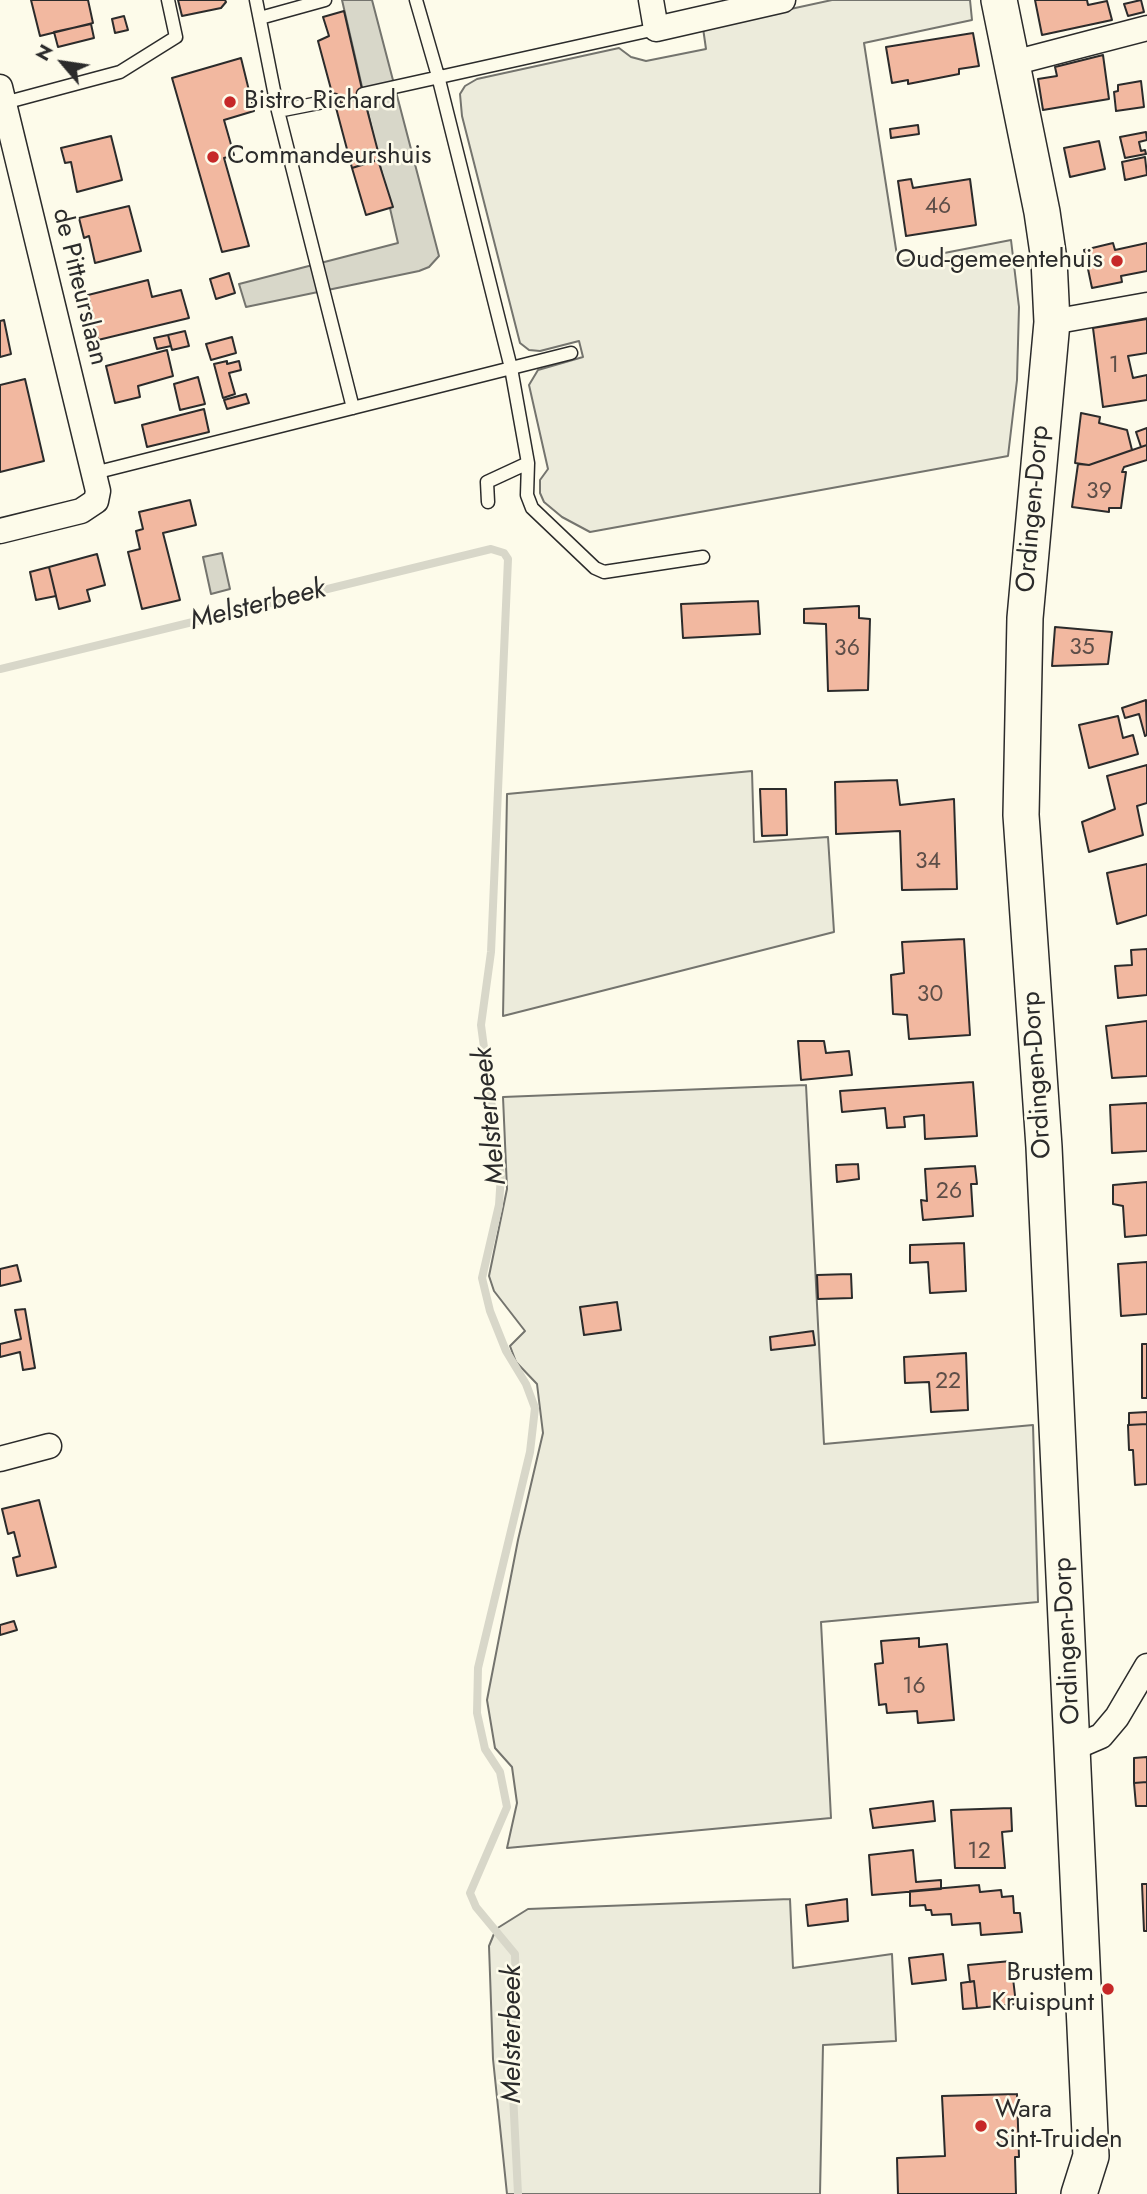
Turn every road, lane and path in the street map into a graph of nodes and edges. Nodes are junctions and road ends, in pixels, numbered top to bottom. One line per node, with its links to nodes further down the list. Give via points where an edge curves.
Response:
1 (168, 0): 14 (lane, via 176,37 120,72)
2 (256, 0): 8 (lane)
3 (325, 0): 8 (lane)
4 (416, 0): 12 (lane)
5 (651, 0): 10 (street)
6 (783, 0): 10 (street)
7 (999, 0): 11 (main road, Ordingen-Dorp)
8 (260, 19): 16 (lane)
9 (1147, 28): 11 (street)
10 (656, 29): 12 (lane)
11 (1013, 63): 18 (main road, Ordingen-Dorp, via 1044,224)
12 (438, 76): 13 (lane); 20 (lane)
13 (363, 94)
14 (2, 95): 23 (street, de Pitteurslaan)
15 (334, 100): 16 (lane)
16 (278, 111): 21 (lane)
17 (1147, 305): 18 (street)
18 (1052, 322): 30 (main road, Ordingen-Dorp, via 1025,618 1021,815 1044,1147)
19 (571, 353): 20 (lane)
20 (511, 368): 21 (lane); 22 (lane)
21 (353, 408): 23 (lane)
22 (528, 463): 24 (lane, via 487,482); 26 (lane, via 527,495 532,508 595,568 604,572)
23 (94, 473): 25 (street, de Pitteurslaan, via 96,501 81,511)
24 (488, 502)
25 (0, 531)
26 (703, 557)
27 (49, 1446): 28 (street)
28 (0, 1459)
29 (1147, 1666): 30 (street, via 1101,1735)
30 (1073, 1748): 31 (main road, Ordingen-Dorp)
31 (1091, 2156): 32 (main road, Ordingen-Dorp); 33 (main road, Ordingen-Dorp, via 1097,2168)
32 (1079, 2194)
33 (1098, 2194)

